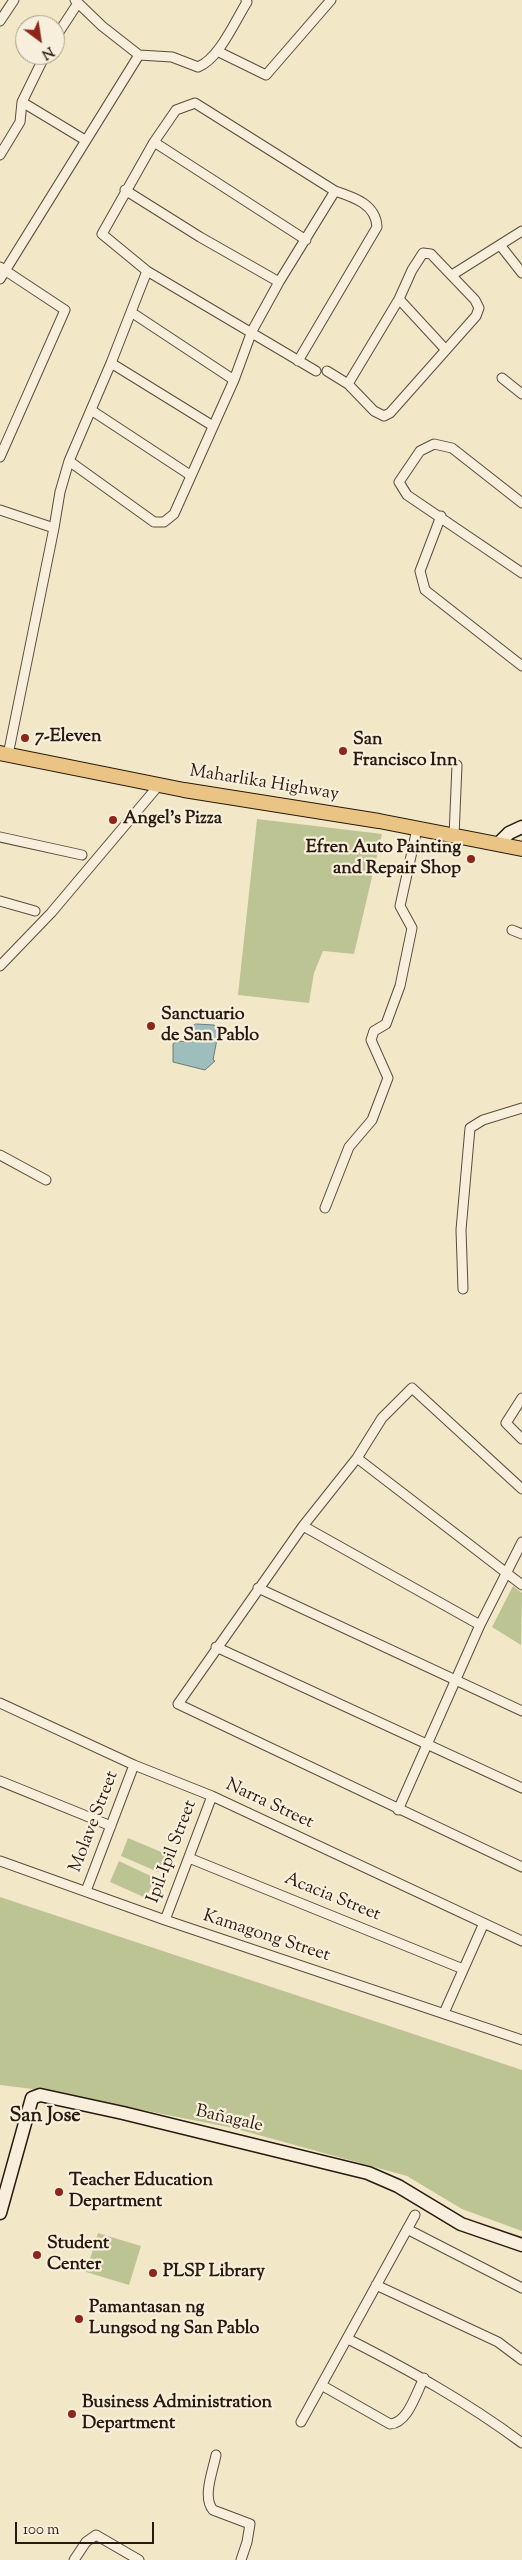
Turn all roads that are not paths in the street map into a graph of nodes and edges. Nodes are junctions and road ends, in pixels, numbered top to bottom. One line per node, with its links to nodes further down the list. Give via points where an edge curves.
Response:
1 (14, 0): 5 (street)
2 (246, 0): 7 (street)
3 (332, 0): 7 (street, via 266,75)
4 (77, 1): 6 (street); 8 (street, via 102,26)
5 (0, 21)
6 (65, 21)
7 (217, 51): 8 (street, via 208,63 198,67 172,57)
8 (140, 55): 11 (street)
9 (40, 65): 10 (street)
10 (22, 102): 11 (street); 13 (street, via 20,122)
11 (85, 140): 20 (street)
12 (154, 142): 14 (street); 15 (street, via 176,110 195,103); 17 (street)
13 (0, 155)
14 (125, 190): 19 (street, via 102,234); 23 (street)
15 (335, 191): 17 (street); 28 (street, via 370,207 377,218 377,227)
16 (522, 231): 18 (street)
17 (306, 240): 23 (street)
18 (500, 244): 21 (street); 22 (street)
19 (147, 271): 25 (street); 26 (street)
20 (1, 272): 38 (street, via 65,310)
21 (522, 273)
22 (452, 275): 24 (street, via 431,254 423,253); 27 (street, via 479,308 476,316)
23 (278, 282): 26 (street)
24 (399, 299): 27 (street); 34 (street)
25 (131, 312): 29 (street); 33 (street)
26 (252, 331): 28 (street); 33 (street)
27 (446, 350): 34 (street, via 384,416 374,411)
28 (298, 361): 30 (street)
29 (111, 363): 36 (street); 37 (street)
30 (316, 371)
31 (327, 372): 34 (street)
32 (502, 378): 35 (street)
33 (234, 380): 37 (street)
34 (348, 384)
35 (522, 394)
36 (91, 410): 39 (street); 40 (street)
37 (213, 426): 40 (street)
38 (0, 458)
39 (69, 461): 40 (street, via 154,522 164,522 174,514); 44 (street)
40 (190, 475)
41 (522, 502): 43 (street, via 452,448 434,444 420,451 399,482 407,495)
42 (0, 510): 44 (street)
43 (441, 516): 45 (street); 46 (street, via 420,571 425,590)
44 (54, 528): 47 (street)
45 (522, 573)
46 (522, 666)
47 (4, 754): 49 (main road, Maharlika Highway)
48 (457, 765): 52 (street)
49 (159, 785): 51 (main road, Maharlika Highway); 61 (street, via 51,913)
50 (522, 826): 54 (street)
51 (417, 829): 52 (main road, Maharlika Highway); 65 (street, via 400,906 412,928 395,1004 386,1024 374,1031 371,1040 388,1078 372,1120 349,1147)
52 (454, 836): 54 (main road, Maharlika Highway)
53 (0, 837): 56 (street)
54 (498, 844): 55 (main road, Maharlika Highway)
55 (522, 849)
56 (82, 855)
57 (0, 901): 58 (street)
58 (35, 911)
59 (512, 930): 60 (street)
60 (522, 934)
61 (0, 966)
62 (522, 1108): 66 (street, via 483,1120 470,1128 461,1230)
63 (0, 1155): 64 (street)
64 (46, 1180)
65 (325, 1208)
66 (463, 1289)
67 (522, 1398): 68 (street, via 506,1423)
68 (522, 1439)
69 (357, 1458): 70 (street, via 382,1418 412,1388); 71 (street); 73 (street)
70 (522, 1489)
71 (303, 1526): 75 (street); 76 (street)
72 (522, 1542): 73 (street)
73 (506, 1574): 74 (street); 76 (street)
74 (522, 1585)
75 (258, 1588): 77 (street); 78 (street)
76 (480, 1625): 78 (street)
77 (216, 1647): 81 (street); 86 (street, via 178,1704)
78 (456, 1679): 80 (street); 81 (street)
79 (0, 1703): 82 (street, Narra Street)
80 (522, 1711)
81 (428, 1745): 84 (street); 86 (street)
82 (134, 1765): 85 (street, Narra Street); 87 (street, Molave Street)
83 (0, 1781): 87 (street)
84 (522, 1788)
85 (212, 1796): 88 (street, Ipil-Ipil Street); 93 (street, Narra Street)
86 (398, 1810): 90 (street)
87 (111, 1826): 91 (street, Molave Street)
88 (189, 1858): 92 (street, Ipil-Ipil Street); 95 (street, Acacia Street)
89 (0, 1861): 91 (street, Kamagong Street)
90 (522, 1867)
91 (86, 1891): 92 (street, Kamagong Street)
92 (165, 1920): 96 (street, Kamagong Street)
93 (484, 1923): 94 (street, Narra Street); 95 (street)
94 (522, 1941)
95 (463, 1968): 96 (street)
96 (444, 2013): 97 (street, Kamagong Street)
97 (522, 2040)
98 (0, 2213): 101 (street, Bañagale, via 32,2098 40,2095 368,2173 398,2186 461,2224)
99 (415, 2215): 100 (street)
100 (407, 2229): 102 (street); 103 (street)
101 (522, 2245)
102 (376, 2285): 104 (street); 105 (street, via 498,2342)
103 (522, 2288)
104 (348, 2339): 106 (street); 107 (street)
105 (522, 2360)
106 (424, 2378): 107 (street, via 398,2424 390,2424); 109 (street)
107 (323, 2386): 108 (street)
108 (301, 2422)
109 (522, 2443)
110 (216, 2455): 114 (street, via 209,2505 213,2510 250,2524)
111 (125, 2556): 112 (street, via 96,2535 86,2542); 113 (street)
112 (74, 2560)
113 (139, 2560)
114 (241, 2560)

